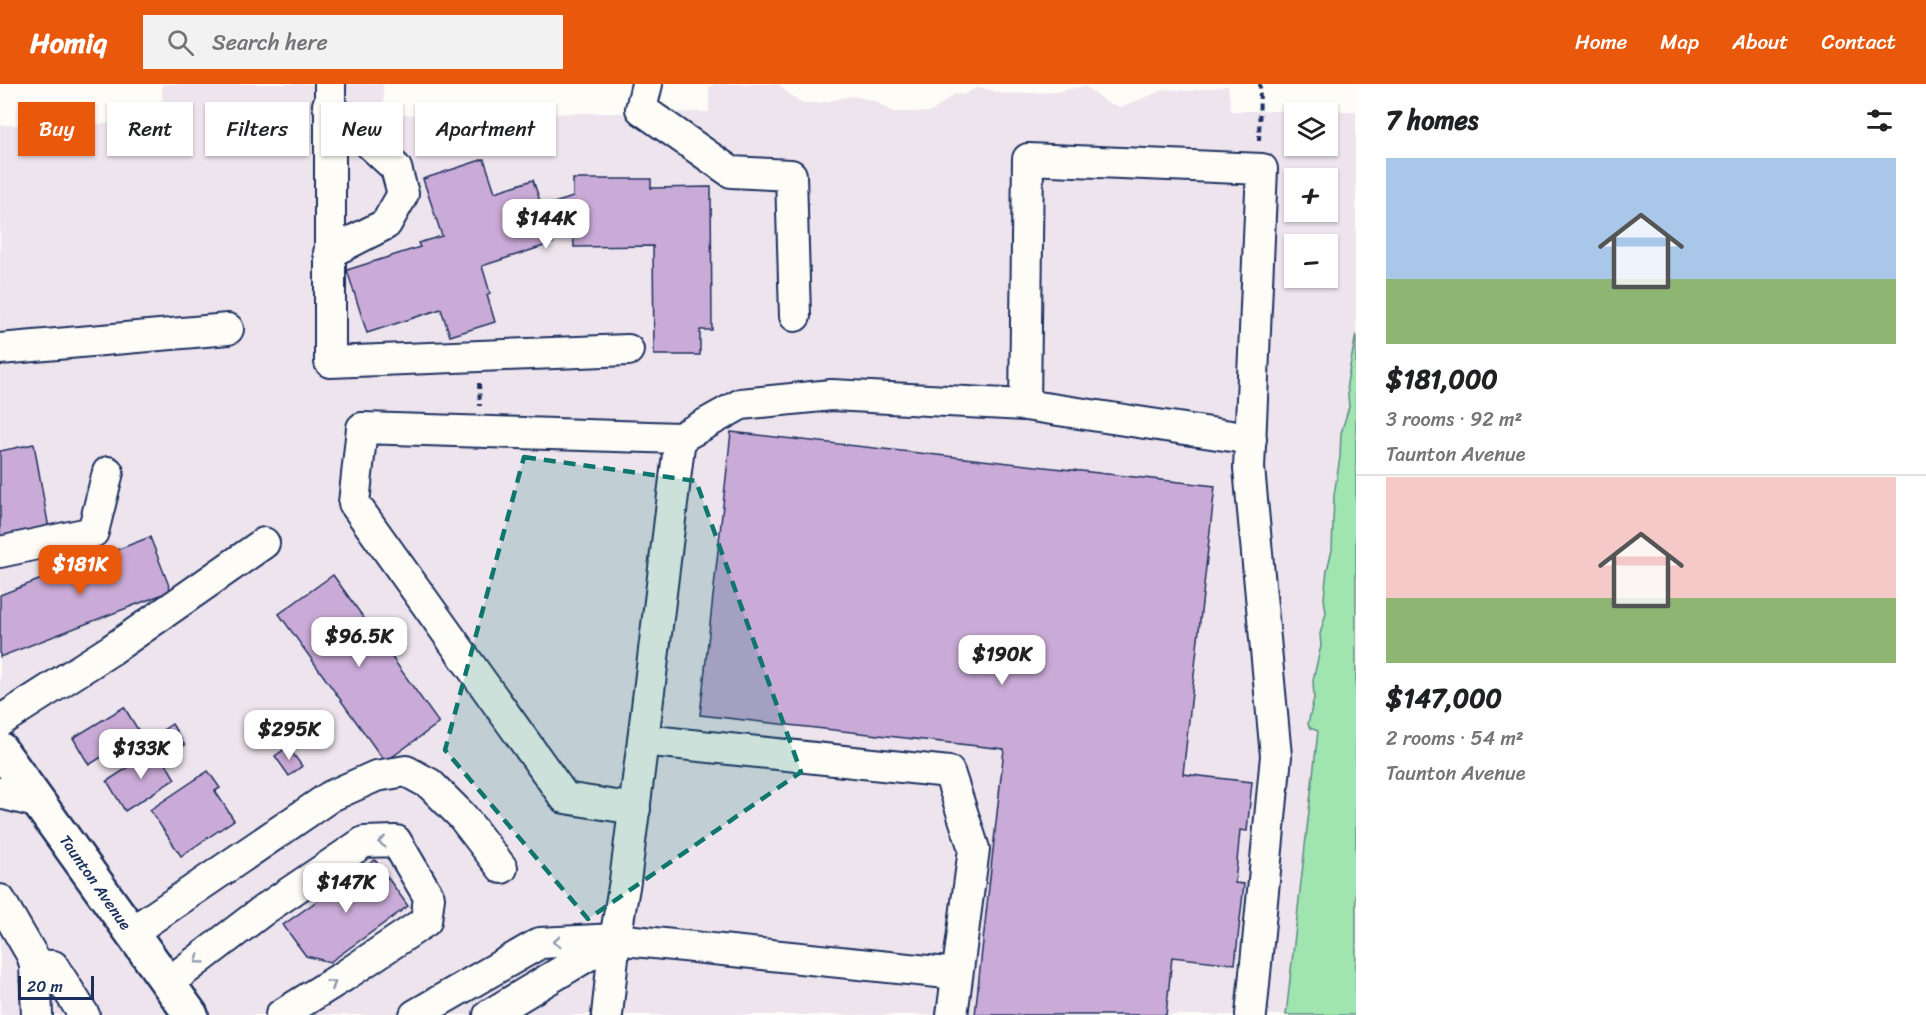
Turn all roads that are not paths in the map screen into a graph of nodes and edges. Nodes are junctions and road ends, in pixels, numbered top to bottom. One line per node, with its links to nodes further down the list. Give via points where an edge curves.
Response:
1 (647, 84): 4 (lane, via 641,109 730,172 791,175)
2 (329, 95): 3 (lane); 3 (lane, via 396,168 403,194 386,224)
3 (329, 253): 7 (lane, via 330,362)
4 (795, 316)
5 (228, 329): 6 (lane)
6 (0, 349)
7 (628, 350)
8 (1025, 405): 9 (lane, via 832,395 741,404); 10 (lane); 10 (lane, via 1028,159 1262,169)
9 (680, 438): 15 (lane); 19 (lane, via 362,428 354,503 565,798)
10 (1251, 439): 35 (lane, via 1249,468 1276,756)
11 (108, 472): 13 (lane, via 93,532)
12 (264, 543): 14 (lane, via 111,650)
13 (0, 552)
14 (0, 721)
15 (643, 740): 19 (lane); 25 (lane, via 949,772 974,849)
16 (0, 749): 18 (highway, Taunton Avenue)
17 (0, 793): 18 (lane)
18 (40, 803): 22 (highway, Taunton Avenue)
19 (634, 809): 23 (lane)
20 (502, 868): 22 (lane, via 462,816 430,784 406,771 376,776 331,796)
21 (0, 900): 24 (lane)
22 (132, 932): 26 (highway, Taunton Avenue)
23 (615, 939): 25 (lane); 31 (lane, one-way to 31, via 540,943); 32 (lane); 33 (lane)
24 (35, 965): 27 (lane); 28 (lane, via 53,966)
25 (957, 974): 34 (lane)
26 (168, 983): 29 (highway, Taunton Avenue); 30 (lane, one-way to 26, via 426,921 429,897 396,841 364,842 265,909)
27 (37, 1015)
28 (84, 1015)
29 (191, 1015)
30 (281, 1015)
31 (415, 1015)
32 (489, 1015)
33 (607, 1015)
34 (952, 1015)
35 (1251, 1015)

